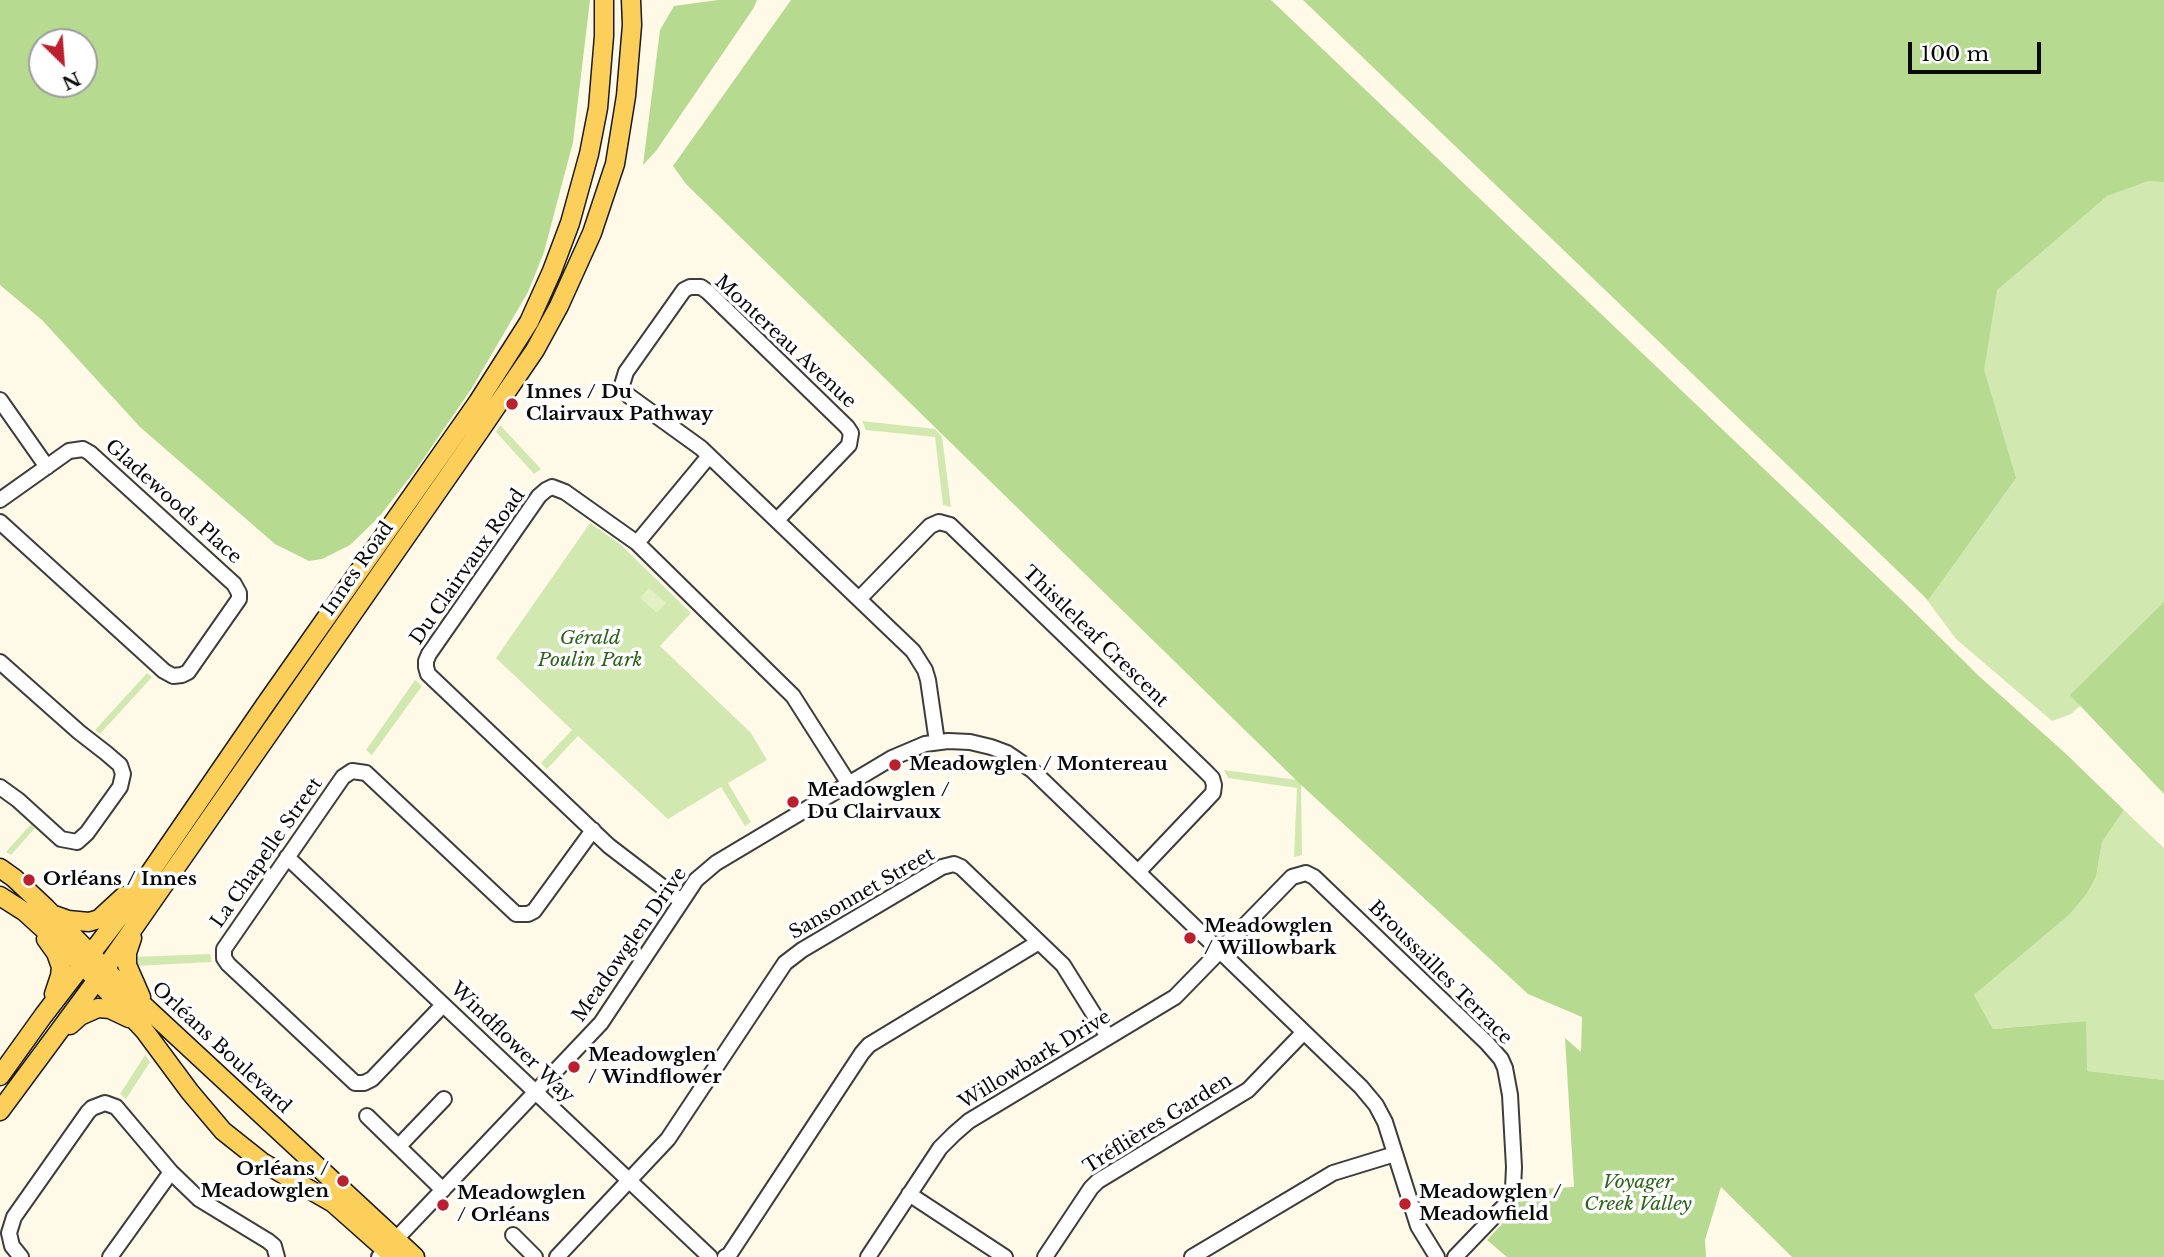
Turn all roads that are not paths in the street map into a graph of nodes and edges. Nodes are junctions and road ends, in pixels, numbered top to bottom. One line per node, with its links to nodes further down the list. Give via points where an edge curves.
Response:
1 (604, 0): 18 (main road, Innes Road, via 598,108 589,154 570,223 528,322 470,414)
2 (631, 0): 4 (main road, Innes Road)
3 (641, 0): 4 (main road)
4 (632, 25): 26 (main road, Innes Road, via 615,164 592,233 535,350)
5 (0, 400): 7 (street)
6 (709, 456): 9 (street, Montereau Avenue); 9 (street, Montereau Avenue, via 629,396 622,385 626,372 684,290 695,286 708,292 851,433 849,445); 11 (street)
7 (47, 467): 8 (street, Gladewoods Place); 10 (street, Gladewoods Place, via 74,449 90,453 237,588 239,599 188,672 173,676 164,671)
8 (0, 500)
9 (777, 520): 12 (street, Montereau Avenue)
10 (0, 522)
11 (637, 543): 15 (street, Du Clairvaux Road, via 793,696); 17 (street, Du Clairvaux Road, via 565,492 546,490 426,661 428,674)
12 (859, 599): 14 (street, Montereau Avenue, via 913,651 925,670); 21 (street, Thistleleaf Crescent, via 930,526 939,522 950,525 1204,770 1212,778 1213,793)
13 (0, 662): 16 (street, via 120,765 123,774 120,787 77,842 61,839)
14 (937, 742): 15 (street, Meadowglen Drive, via 900,754); 21 (street, Meadowglen Drive, via 970,742 1017,760)
15 (849, 784): 23 (street, Meadowglen Drive, via 709,868)
16 (0, 787)
17 (593, 830): 19 (street, La Chapelle Street, via 534,911 516,914 358,770 343,777); 23 (street, Du Clairvaux Road)
18 (162, 855): 25 (main road, via 99,919 83,923); 29 (main road, Innes Road)
19 (287, 857): 31 (street, Windflower Way); 31 (street, La Chapelle Street, via 228,942 224,958 348,1078 355,1083 372,1079)
20 (0, 869): 25 (main road, Orléans Boulevard)
21 (1138, 872): 28 (street, Meadowglen Drive)
22 (0, 896): 24 (main road, Orléans Boulevard)
23 (681, 901): 38 (street, Meadowglen Drive, via 601,1023)
24 (25, 912): 29 (main road, Orléans Boulevard); 33 (main road, via 60,961 60,976)
25 (54, 915): 29 (main road, Orléans Boulevard)
26 (140, 918): 30 (main road, Innes Road); 32 (main road, via 127,965)
27 (1039, 942): 35 (street, Sansonnet Street, via 1070,975); 45 (street, Sansonnet Street, via 961,867 942,867 785,963 668,1139); 57 (street, via 862,1053)
28 (1221, 951): 34 (street, Meadowglen Drive); 35 (street, Willowbark Drive, via 1175,997); 63 (street, Broussailles Terrace, via 1292,877 1306,873 1501,1059 1509,1078 1513,1189 1507,1203)
29 (87, 959): 30 (main road, Orléans Boulevard); 33 (main road, Innes Road)
30 (101, 974): 32 (main road, Orléans Boulevard); 37 (main road, Innes Road)
31 (443, 1005): 38 (street, Windflower Way)
32 (143, 1015): 37 (main road, via 98,1008 89,1011 71,1024); 49 (main road, Orléans Boulevard, via 291,1143); 49 (main road, Orléans Boulevard, via 190,1092 223,1130 262,1162 334,1203)
33 (43, 1016): 36 (main road, Innes Road)
34 (1304, 1032): 43 (street, Meadowglen Drive, via 1371,1098); 60 (street, Tréflières Garden, via 1248,1090 1098,1181)
35 (1108, 1037): 47 (street, Willowbark Drive, via 969,1121 940,1148)
36 (0, 1076)
37 (22, 1081): 40 (main road, Innes Road)
38 (536, 1092): 45 (street, Windflower Way); 46 (street, Meadowglen Drive)
39 (444, 1099): 42 (street)
40 (0, 1111)
41 (367, 1116): 42 (street)
42 (399, 1146): 46 (street)
43 (1395, 1154): 61 (street, via 1333,1172); 62 (street, Meadowglen Drive, via 1418,1226)
44 (171, 1172): 50 (street, via 116,1107 105,1103 92,1108 14,1217 9,1233); 51 (street); 52 (street, via 199,1199 268,1241)
45 (628, 1181): 55 (street, Sansonnet Street); 56 (street, Windflower Way)
46 (443, 1190): 49 (street, Meadowglen Drive)
47 (909, 1194): 58 (street, Willowbark Drive); 59 (street)
48 (513, 1235): 54 (street)
49 (389, 1251): 53 (main road, Orléans Boulevard)
50 (21, 1257)
51 (110, 1257)
52 (276, 1257)
53 (415, 1257)
54 (535, 1257)
55 (556, 1257)
56 (710, 1257)
57 (725, 1257)
58 (868, 1257)
59 (1005, 1257)
60 (1045, 1257)
61 (1192, 1257)
62 (1437, 1257)
63 (1455, 1257)

